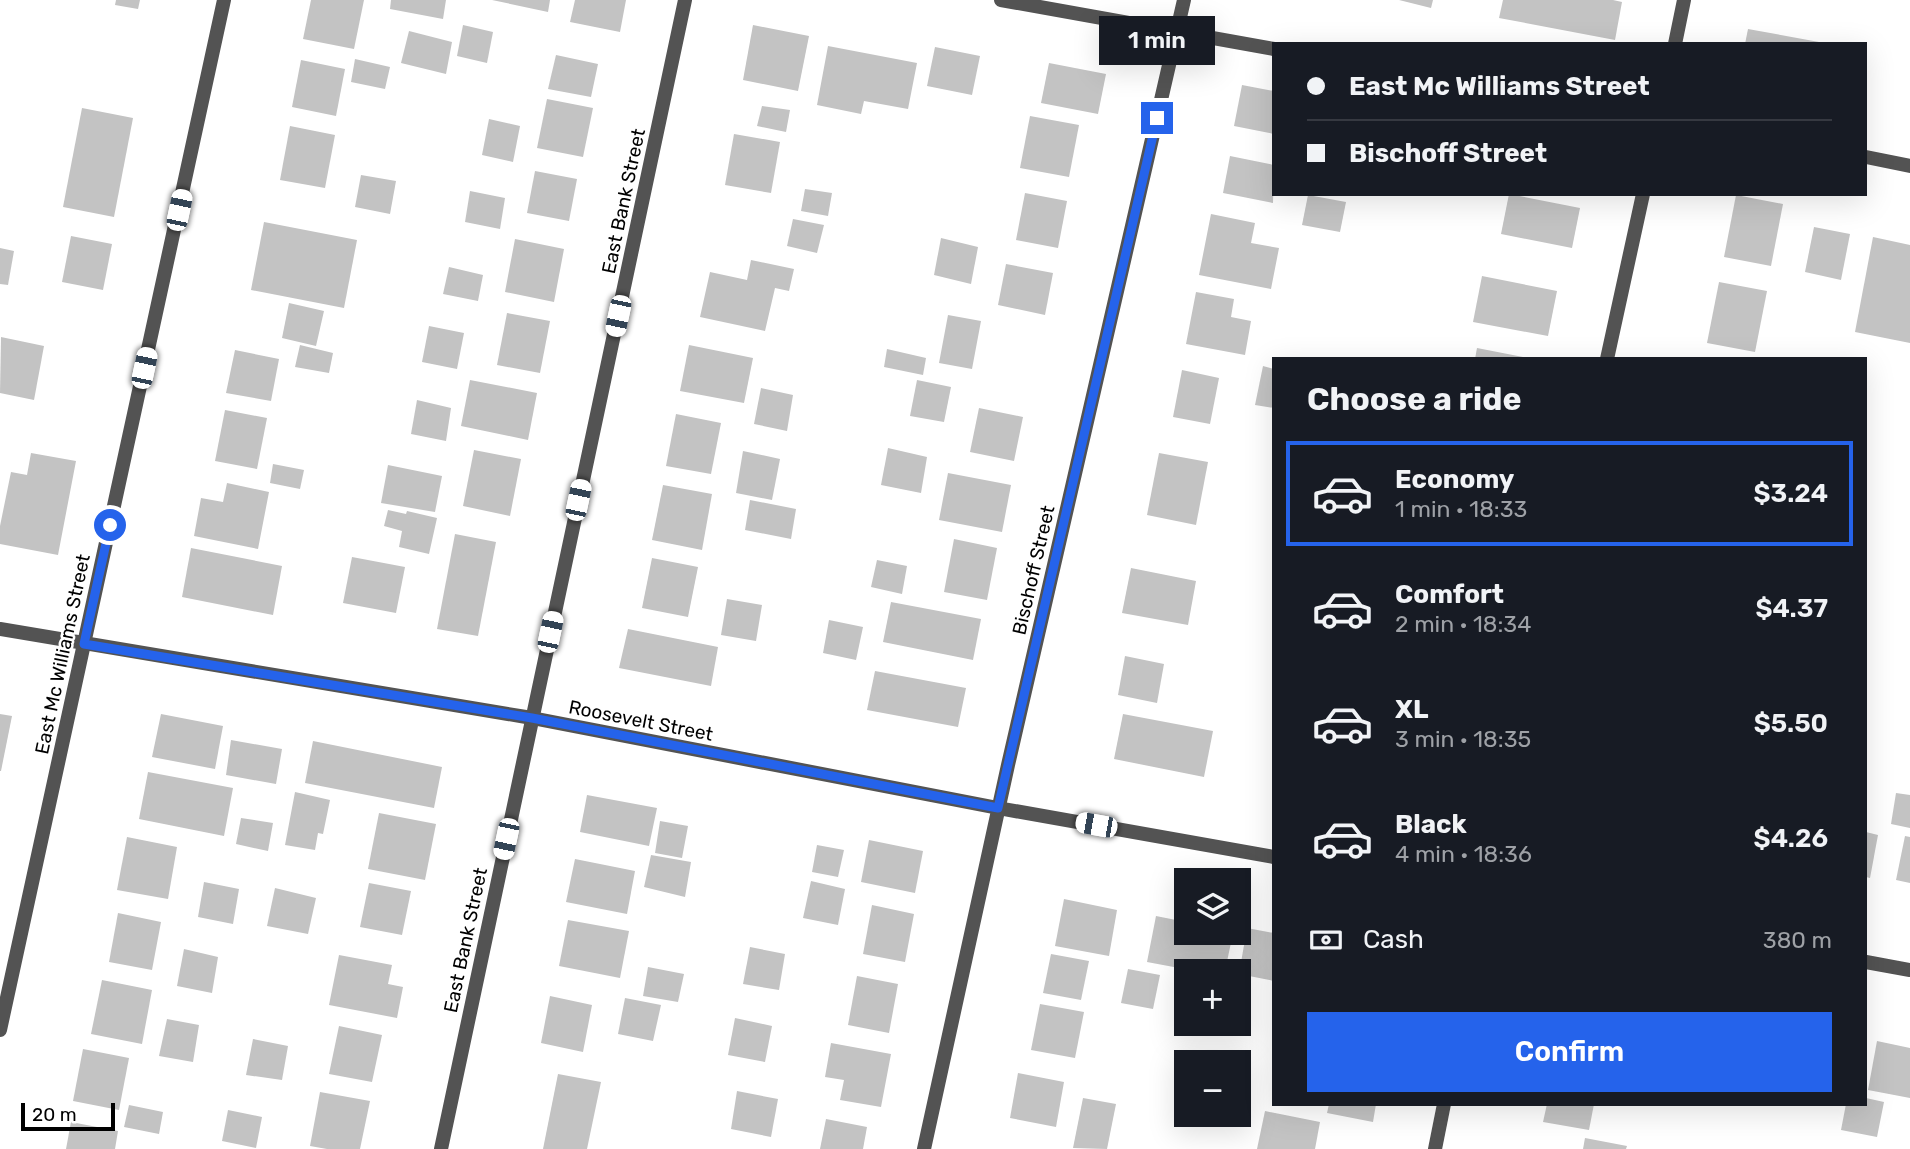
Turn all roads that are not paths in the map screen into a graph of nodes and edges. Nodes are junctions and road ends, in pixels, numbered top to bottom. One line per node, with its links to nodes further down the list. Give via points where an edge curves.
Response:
1 (224, 0): 14 (street, East Mc Williams Street)
2 (685, 0): 15 (street, East Bank Street)
3 (1001, 0): 6 (street)
4 (1184, 0): 6 (street, Bischoff Street)
5 (1684, 0): 7 (street)
6 (1177, 33): 8 (street); 16 (street, Bischoff Street)
7 (1675, 42)
8 (1272, 49)
9 (1867, 157): 10 (street)
10 (1910, 166)
11 (1643, 196): 12 (street)
12 (1607, 357)
13 (0, 629): 14 (street, Roosevelt Street)
14 (84, 644): 15 (street, Roosevelt Street); 20 (street, East Mc Williams Street)
15 (532, 718): 16 (street, Roosevelt Street); 22 (street, East Bank Street)
16 (998, 808): 17 (street, Roosevelt Street); 23 (street, Bischoff Street)
17 (1272, 857)
18 (1867, 962): 19 (street)
19 (1910, 970)
20 (0, 1030)
21 (1444, 1106): 24 (street)
22 (441, 1149)
23 (924, 1149)
24 (1435, 1149)

